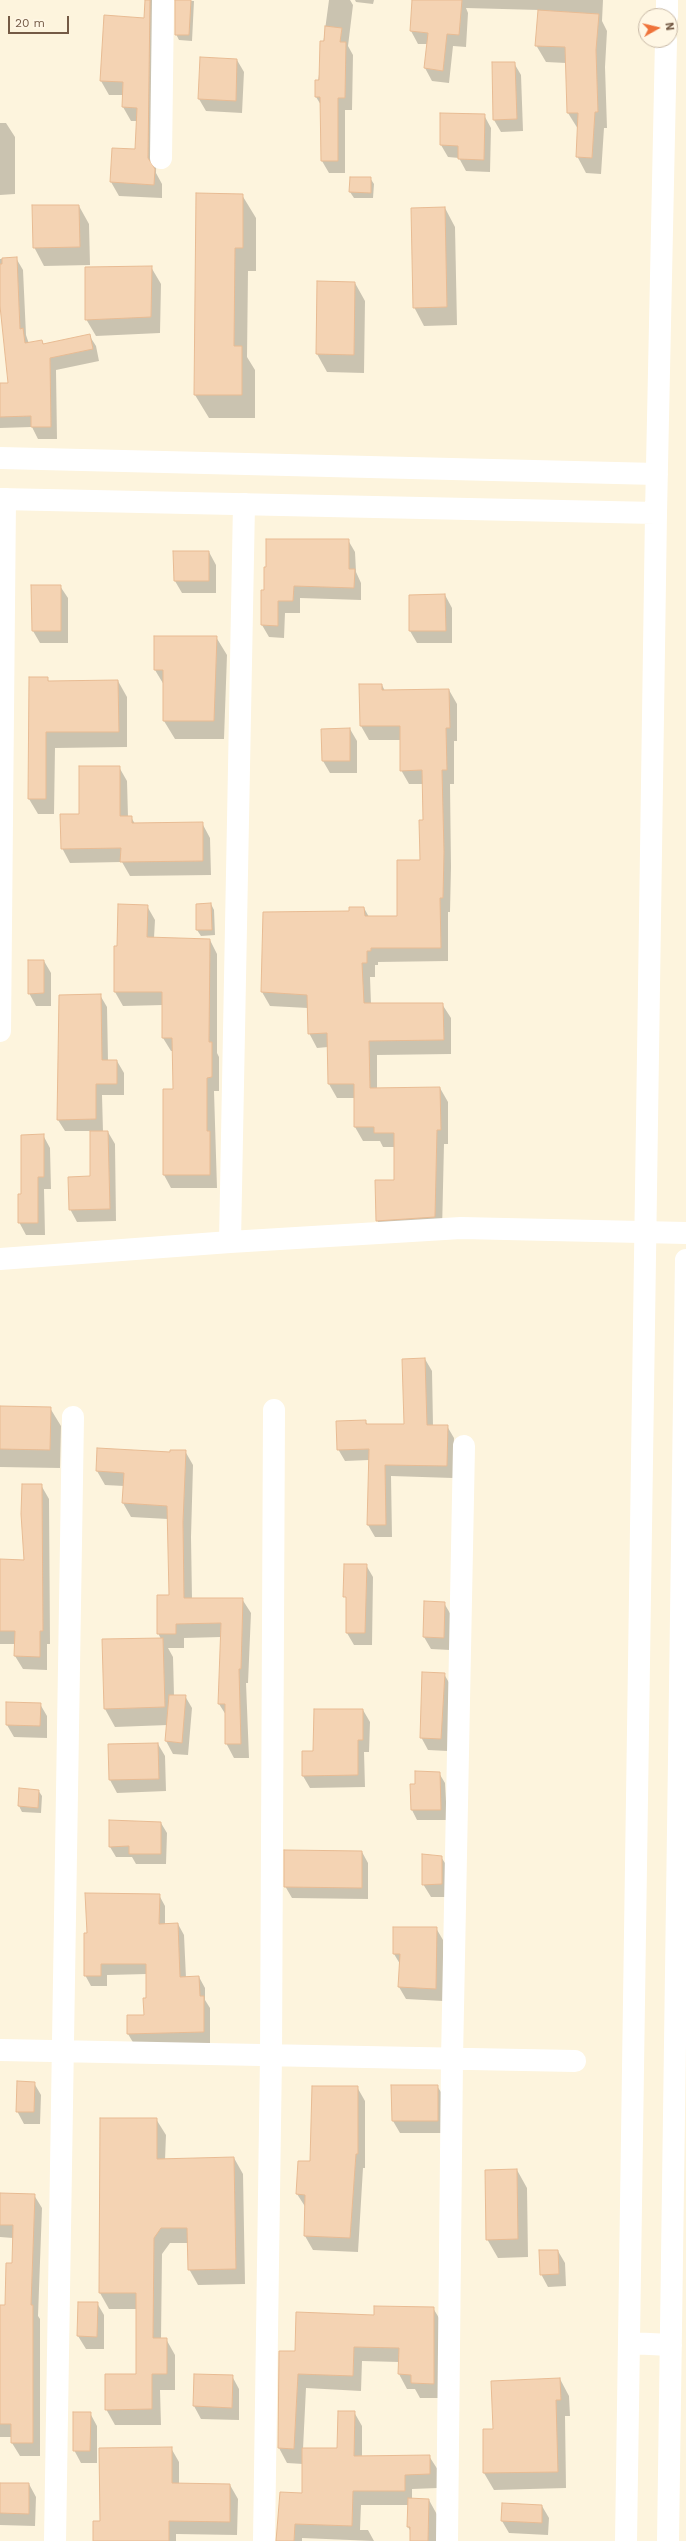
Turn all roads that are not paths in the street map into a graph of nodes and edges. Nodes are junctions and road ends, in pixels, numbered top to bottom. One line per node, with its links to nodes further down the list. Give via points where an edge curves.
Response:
1 (164, 0): 3 (street)
2 (666, 48): 5 (street)
3 (161, 158)
4 (0, 458): 5 (street)
5 (657, 474): 8 (street)
6 (3, 499): 7 (street); 9 (street)
7 (244, 504): 8 (street); 12 (street)
8 (656, 513): 10 (street)
9 (0, 1031)
10 (645, 1233): 11 (street); 12 (street, via 461,1228); 23 (street)
11 (686, 1233)
12 (230, 1242): 13 (street)
13 (0, 1259)
14 (686, 1260): 24 (street)
15 (274, 1410): 20 (street)
16 (74, 1417): 19 (street)
17 (464, 1446): 21 (street)
18 (0, 2050): 19 (street)
19 (63, 2052): 20 (street); 25 (street)
20 (271, 2055): 21 (street); 26 (street)
21 (452, 2059): 22 (street); 27 (street)
22 (575, 2061)
23 (629, 2344): 24 (street); 28 (street)
24 (671, 2345): 29 (street)
25 (55, 2541)
26 (264, 2541)
27 (447, 2541)
28 (626, 2541)
29 (668, 2541)

